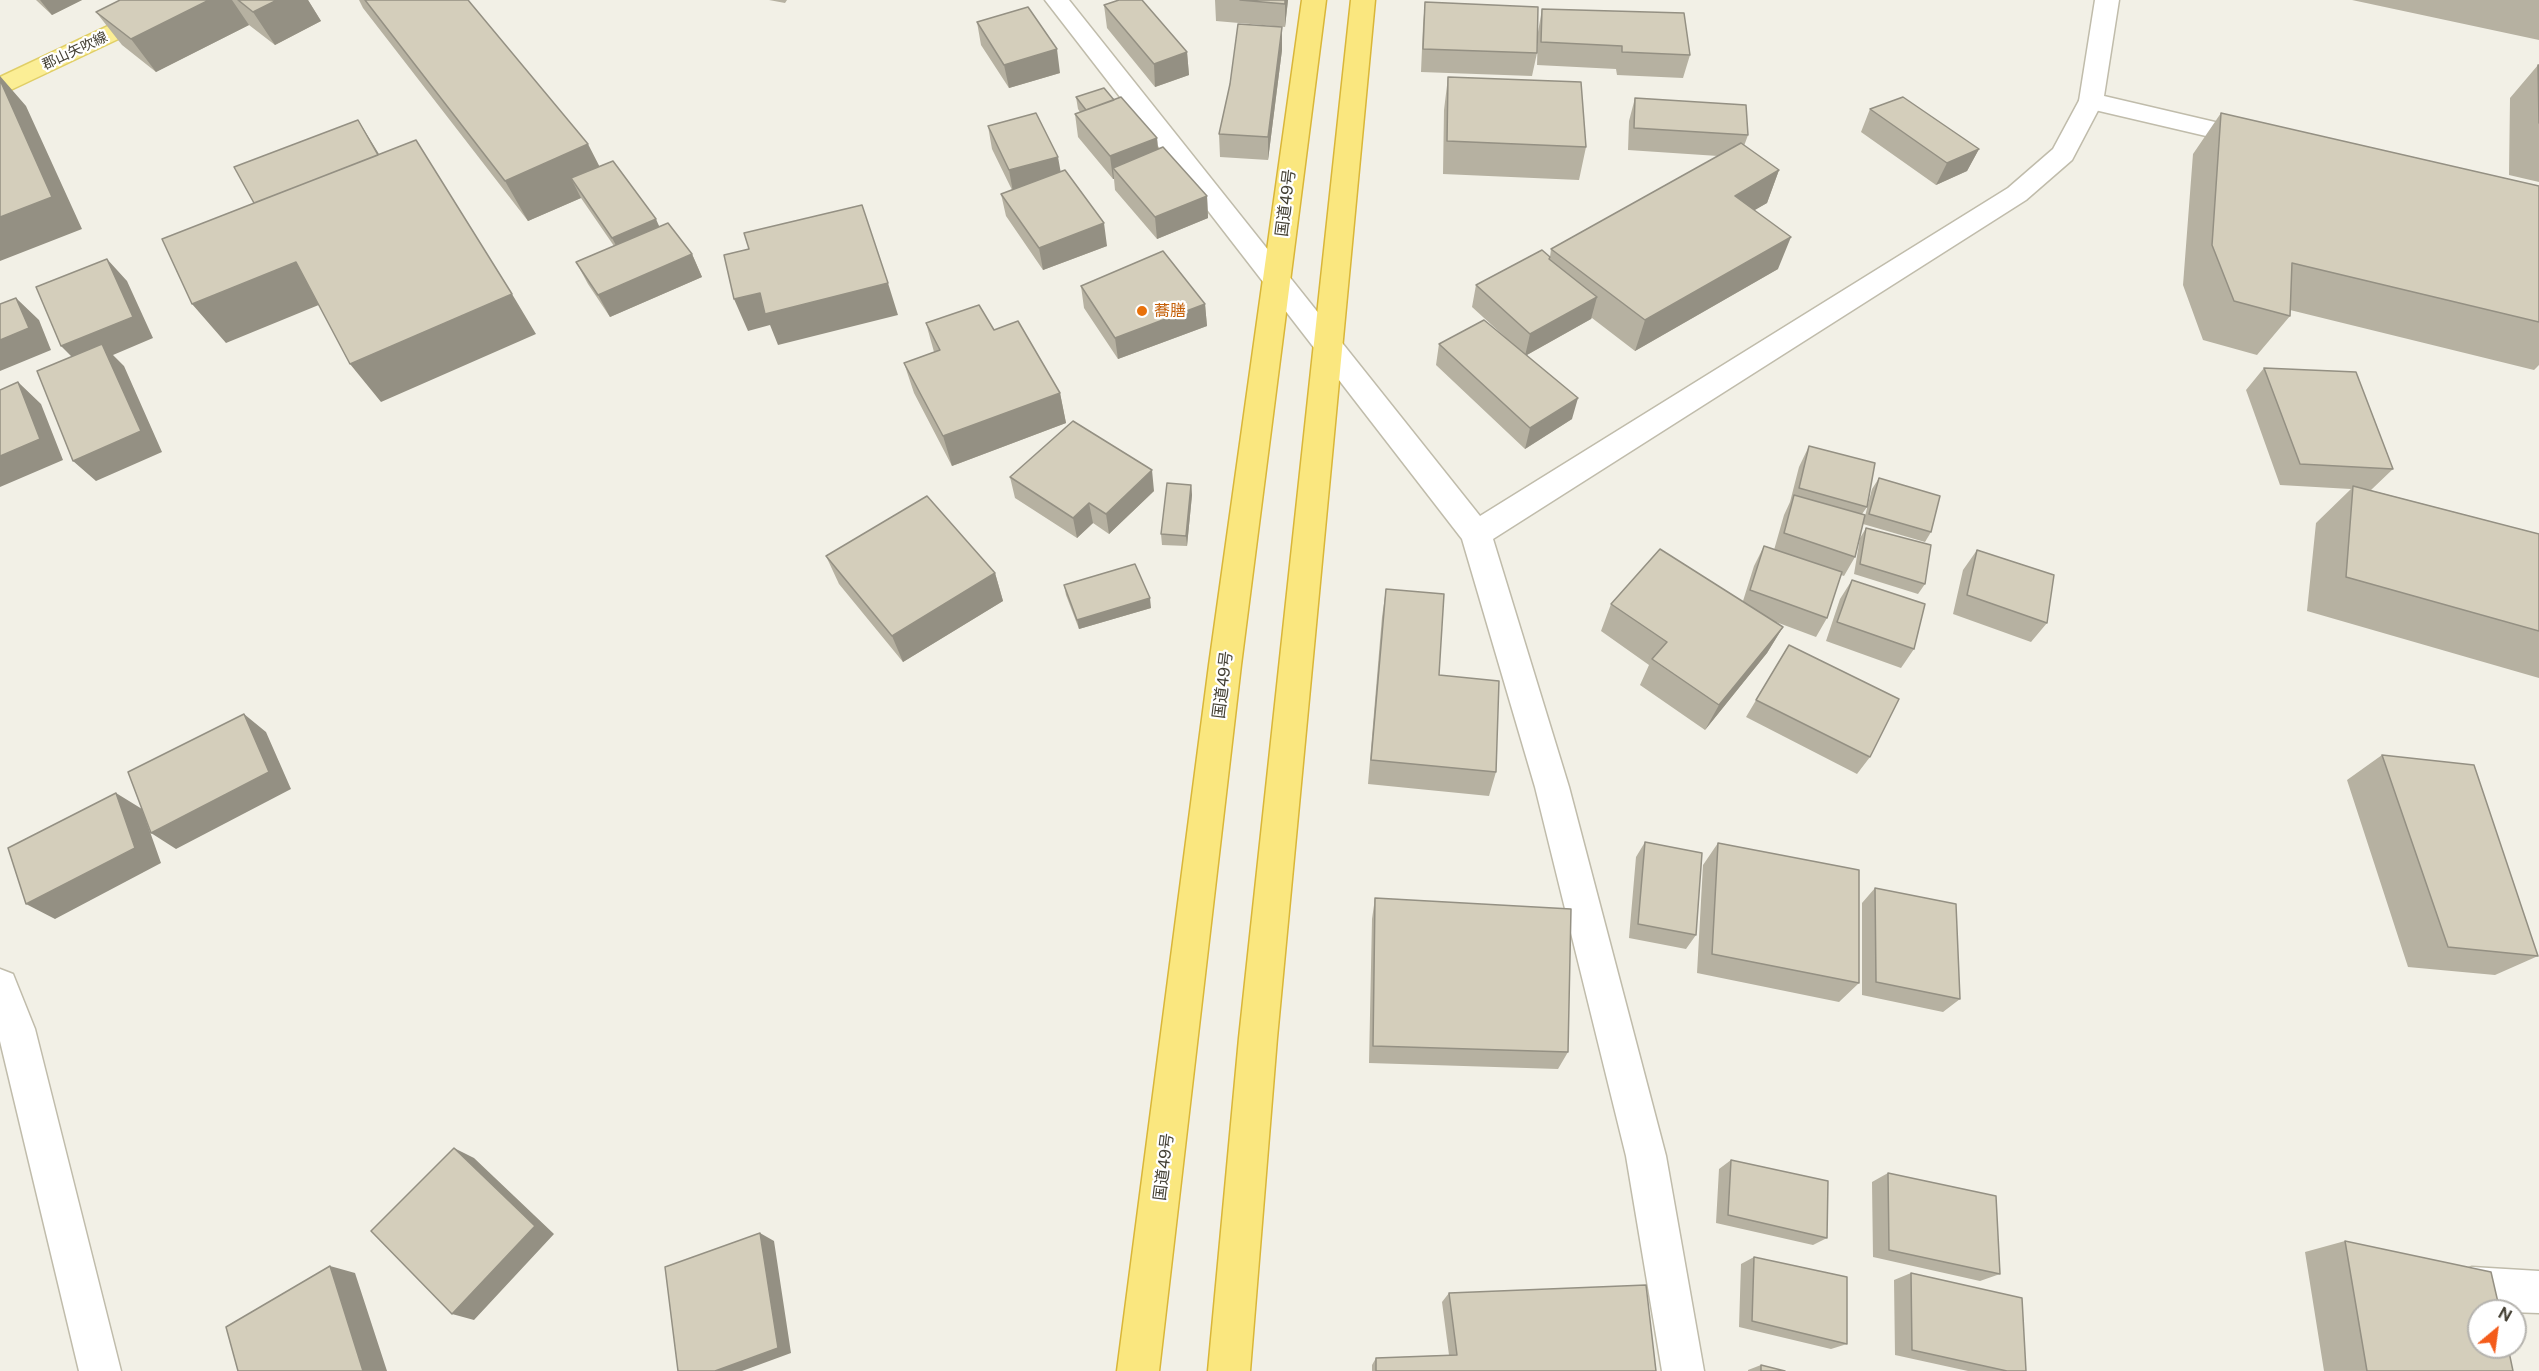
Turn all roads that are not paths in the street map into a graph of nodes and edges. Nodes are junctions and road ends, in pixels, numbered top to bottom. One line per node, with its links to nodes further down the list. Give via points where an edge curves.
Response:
1 (182, 0): 6 (main road, 郡山矢吹線)
2 (1057, 0): 9 (street)
3 (1314, 0): 9 (highway, 国道49号)
4 (1363, 0): 10 (highway)
5 (2107, 0): 7 (street)
6 (0, 87)
7 (2091, 101): 8 (street); 11 (street, via 2063,154 2018,195)
8 (2275, 144)
9 (1277, 278): 10 (street); 16 (highway, 国道49号)
10 (1328, 346): 11 (street); 17 (highway, via 1258,1038)
11 (1476, 534): 18 (street, via 1552,787 1646,1156)
12 (0, 987): 15 (street, via 16,1029)
13 (2539, 1292): 14 (street, via 2472,1288)
14 (2475, 1299)
15 (100, 1371)
16 (1138, 1371)
17 (1229, 1371)
18 (1683, 1371)

